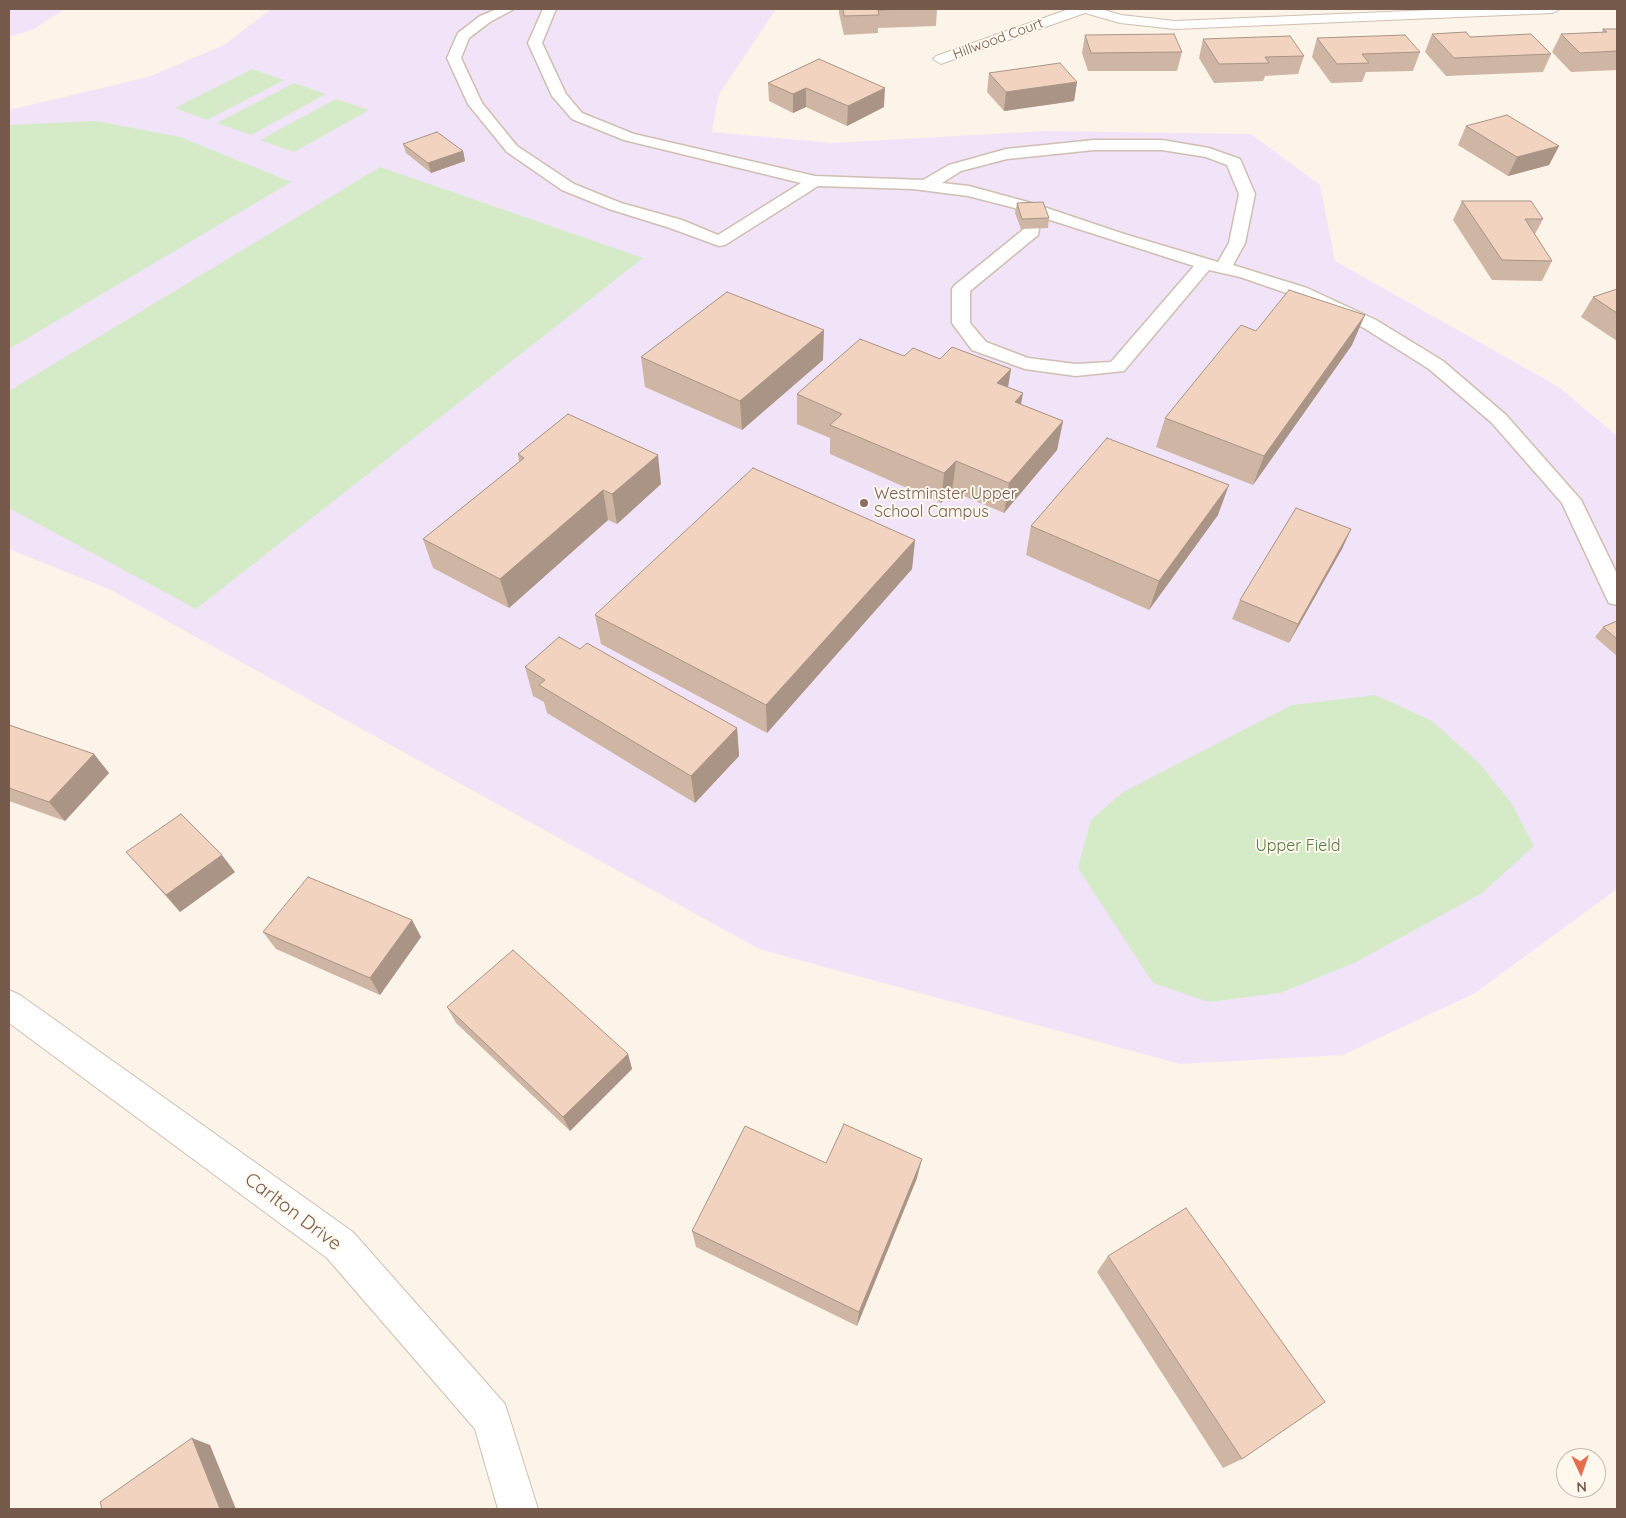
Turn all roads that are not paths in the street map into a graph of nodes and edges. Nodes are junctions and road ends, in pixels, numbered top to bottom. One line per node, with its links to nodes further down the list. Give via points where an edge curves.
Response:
1 (507, 9): 7 (lane, via 485,19 463,36 454,58 475,104 512,149 568,187 719,241)
2 (550, 9): 7 (lane, via 534,44 559,96 576,116 630,137)
3 (1082, 9): 6 (street, Hillwood Court)
4 (1088, 9): 5 (street, via 1120,18 1175,25)
5 (1553, 9)
6 (941, 59)
7 (815, 181): 8 (lane)
8 (925, 186): 9 (lane, via 969,191); 10 (lane, via 955,168 1006,154 1094,145 1162,145 1209,152 1234,162 1247,194 1237,243 1230,258)
9 (1021, 205): 10 (lane); 10 (lane, via 1034,216 1032,231 961,289 961,323 979,346 1025,363 1076,370 1117,366)
10 (1214, 266): 11 (lane, via 1300,292 1370,324 1436,366 1499,419 1571,500)
11 (1617, 597)
12 (9, 1005): 13 (street, Carlton Drive, via 340,1245 491,1418)
13 (518, 1509)

